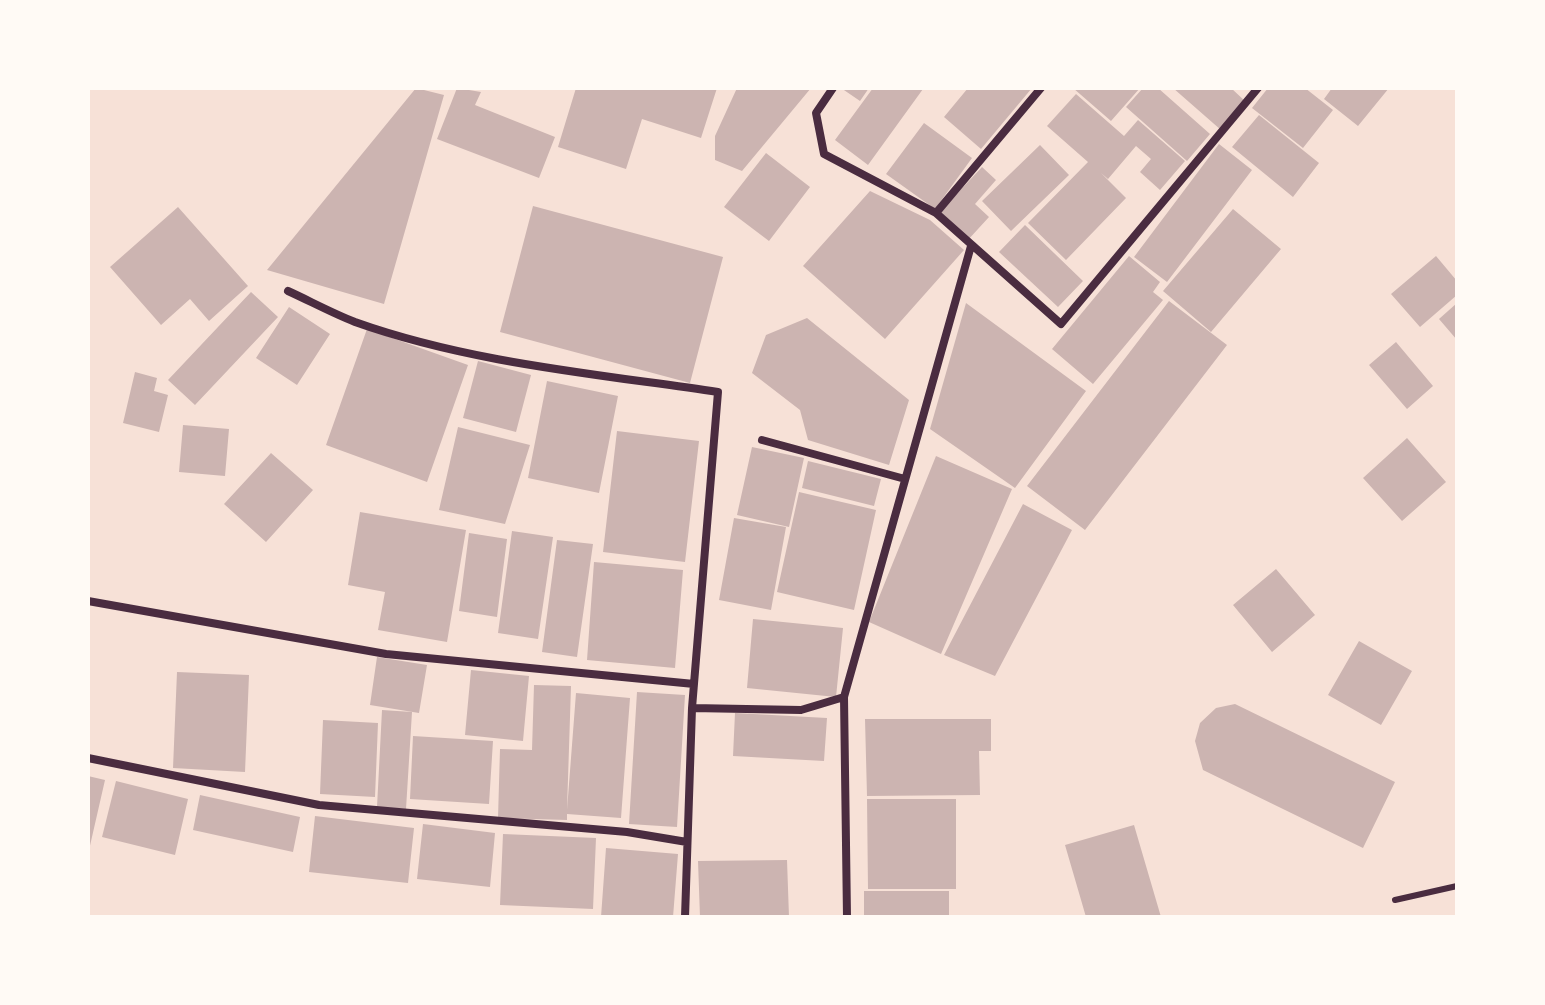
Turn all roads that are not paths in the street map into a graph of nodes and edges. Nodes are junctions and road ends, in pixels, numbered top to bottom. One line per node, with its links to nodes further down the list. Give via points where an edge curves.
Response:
1 (833, 88): 4 (street, via 816,113 824,154)
2 (1041, 88): 4 (street)
3 (1258, 88): 5 (street, via 1061,324)
4 (936, 213): 5 (street)
5 (971, 246): 8 (street)
6 (288, 291): 10 (street, via 352,321 409,339 718,392)
7 (762, 440): 8 (street)
8 (905, 479): 11 (street)
9 (88, 601): 10 (street, via 386,654)
10 (694, 684): 12 (street)
11 (844, 697): 12 (street, via 801,710); 18 (street)
12 (692, 708): 14 (street)
13 (88, 758): 14 (street, via 319,805)
14 (687, 842): 17 (street)
15 (1457, 886): 16 (lane)
16 (1395, 900)
17 (685, 917)
18 (847, 917)

